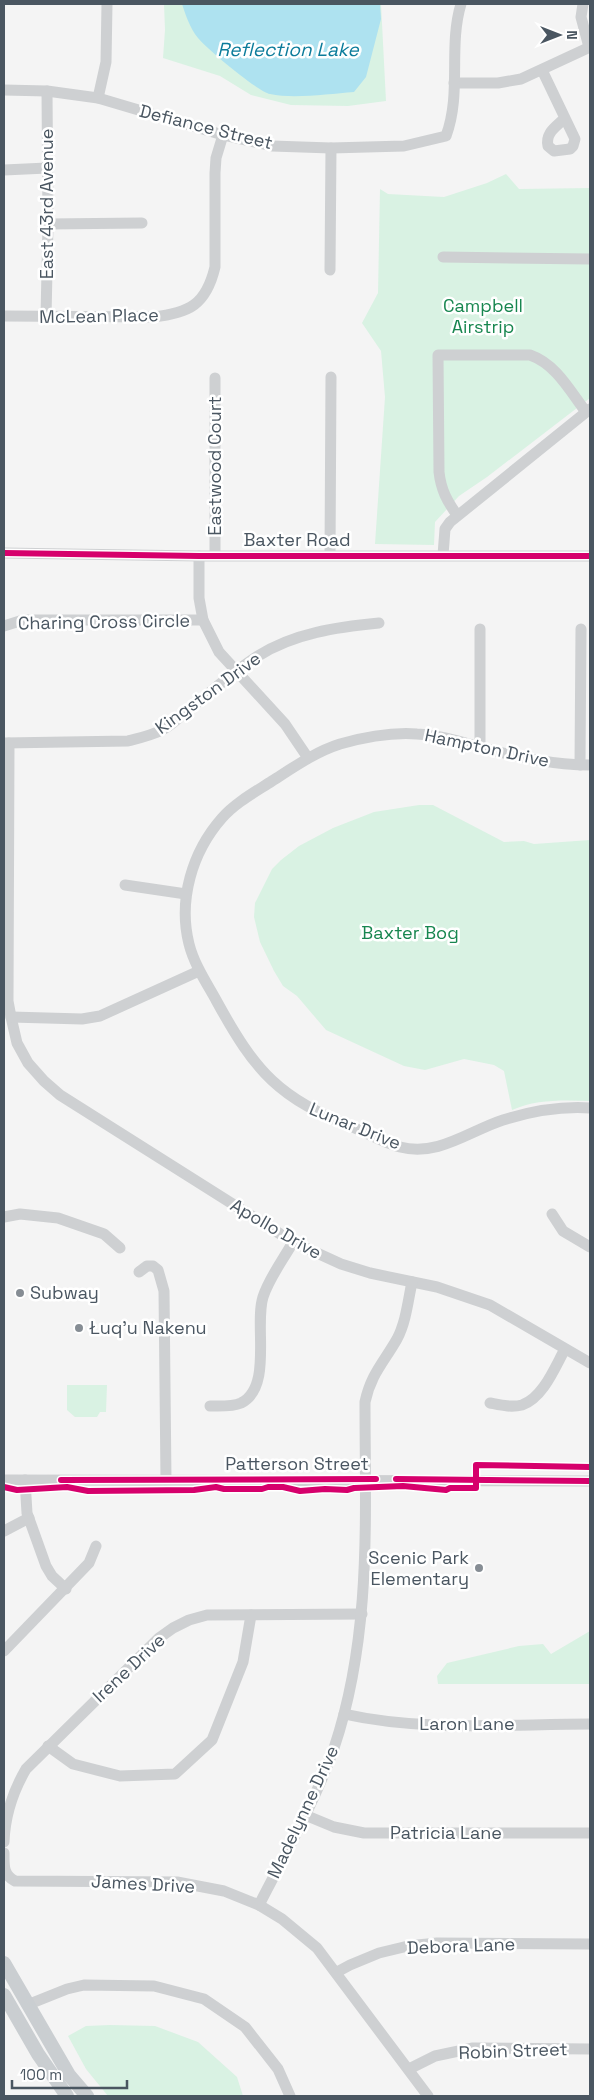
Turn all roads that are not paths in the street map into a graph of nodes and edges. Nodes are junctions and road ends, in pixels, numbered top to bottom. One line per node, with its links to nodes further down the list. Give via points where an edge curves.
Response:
1 (107, 4): 9 (street, via 106,62)
2 (461, 4): 6 (street, via 454,40)
3 (583, 4): 4 (street, via 581,17)
4 (590, 47): 5 (street)
5 (542, 70): 6 (street, via 521,79 498,83); 10 (street)
6 (454, 83): 12 (street, Defiance Street, via 452,120 446,136 404,146)
7 (4, 90): 8 (street, Defiance Street)
8 (47, 90): 9 (street, Defiance Street); 13 (street, East 43rd Avenue)
9 (98, 98): 11 (street, Defiance Street)
10 (564, 118)
11 (223, 135): 12 (street, Defiance Street, via 272,146); 21 (street, McLean Place, via 215,173 216,267 205,295 177,314)
12 (331, 148): 19 (street)
13 (47, 168): 14 (street); 16 (street, East 43rd Avenue)
14 (4, 170)
15 (142, 223): 16 (street)
16 (48, 224): 21 (street, East 43rd Avenue)
17 (442, 257): 18 (street)
18 (590, 259)
19 (330, 270)
20 (4, 316): 21 (street, McLean Place)
21 (46, 317)
22 (331, 377): 28 (street)
23 (216, 378): 27 (street, Eastwood Court)
24 (588, 410): 25 (street); 25 (street, via 550,365 541,359 530,356 438,355 439,472 446,500)
25 (458, 515): 29 (street, via 445,530)
26 (4, 553): 30 (street, Baxter Road)
27 (215, 555): 28 (street, Baxter Road); 30 (street, Baxter Road)
28 (330, 555): 29 (street, Baxter Road)
29 (443, 555): 31 (street, Baxter Road)
30 (199, 556): 32 (street, via 199,598)
31 (590, 556)
32 (204, 620): 34 (street, Charing Cross Circle, via 23,620); 37 (street, via 219,652)
33 (379, 623): 37 (street, Kingston Drive, via 345,626 297,639 259,655)
34 (4, 626)
35 (480, 629): 39 (street)
36 (581, 629): 41 (street)
37 (235, 672): 38 (street, Kingston Drive, via 166,728 147,736 128,741); 40 (street, via 285,724)
38 (6, 743): 45 (street, Apollo Drive, via 8,1001)
39 (480, 747): 40 (street, Hampton Drive, via 444,737 394,734 337,745); 41 (street, Hampton Drive, via 529,759)
40 (308, 758): 43 (street, Hampton Drive, via 245,798 222,817 203,843)
41 (585, 765)
42 (125, 885): 43 (street)
43 (186, 894): 44 (street, Lunar Drive, via 189,944)
44 (199, 971): 45 (street, via 100,1016 82,1019); 46 (street, Lunar Drive, via 243,1047 272,1082 287,1095 324,1116 400,1147 438,1148 502,1120 528,1113 553,1108)
45 (11, 1018): 49 (street, Apollo Drive, via 17,1043 28,1062 60,1094)
46 (590, 1108)
47 (552, 1214): 50 (street, via 563,1232)
48 (4, 1217): 51 (street, via 20,1214 58,1218 104,1234)
49 (293, 1242): 53 (street, Apollo Drive, via 341,1264); 57 (street, via 263,1297 258,1380 248,1398 239,1404)
50 (590, 1247)
51 (120, 1248)
52 (139, 1272): 61 (street, via 147,1266 154,1266 164,1291)
53 (412, 1282): 54 (street, Apollo Drive, via 463,1294 490,1305); 58 (street, Madelynne Drive, via 397,1339 368,1388 365,1402)
54 (566, 1349): 55 (street, Apollo Drive); 56 (street, via 542,1389 530,1401 508,1406)
55 (590, 1363)
56 (490, 1403)
57 (210, 1406)
58 (365, 1479): 61 (street, Patterson Street); 62 (street, Patterson Street); 68 (street, Madelynne Drive)
59 (4, 1480): 60 (street, Patterson Street)
60 (25, 1480): 61 (street, Patterson Street); 63 (street)
61 (166, 1480)
62 (590, 1480)
63 (29, 1518): 64 (street); 66 (street, via 46,1566)
64 (4, 1531)
65 (96, 1546): 66 (street, via 89,1563)
66 (66, 1589): 69 (street)
67 (251, 1614): 68 (street, Irene Drive); 72 (street, Irene Drive, via 207,1615 173,1628 145,1650); 72 (street, via 243,1662 212,1740 175,1774 120,1776 73,1764)
68 (362, 1614): 70 (street, Madelynne Drive)
69 (4, 1651)
70 (344, 1714): 71 (street, Laron Lane, via 377,1722 410,1724); 73 (street, Madelynne Drive)
71 (590, 1724)
72 (48, 1746): 75 (street, Irene Drive, via 16,1785 8,1805)
73 (305, 1815): 74 (street, Patricia Lane, via 334,1827 364,1833); 77 (street, Madelynne Drive)
74 (590, 1833)
75 (4, 1842)
76 (4, 1853): 77 (street, James Drive, via 5,1871 8,1878 15,1881 177,1882 224,1891)
77 (259, 1905): 80 (street, James Drive, via 299,1932)
78 (590, 1944): 80 (street, Debora Lane, via 437,1943 408,1946 379,1953)
79 (4, 1964): 82 (main road)
80 (336, 1972): 84 (street, James Drive)
81 (4, 1995): 85 (main road, via 38,2054)
82 (27, 2005): 86 (main road, via 69,2075); 87 (street, via 67,1989 84,1986 154,1986 204,1999 245,2027 278,2068)
83 (590, 2049): 84 (street, Robin Street, via 473,2048 435,2056)
84 (409, 2069): 88 (street, James Drive)
85 (68, 2096)
86 (87, 2096)
87 (290, 2096)
88 (428, 2096)

